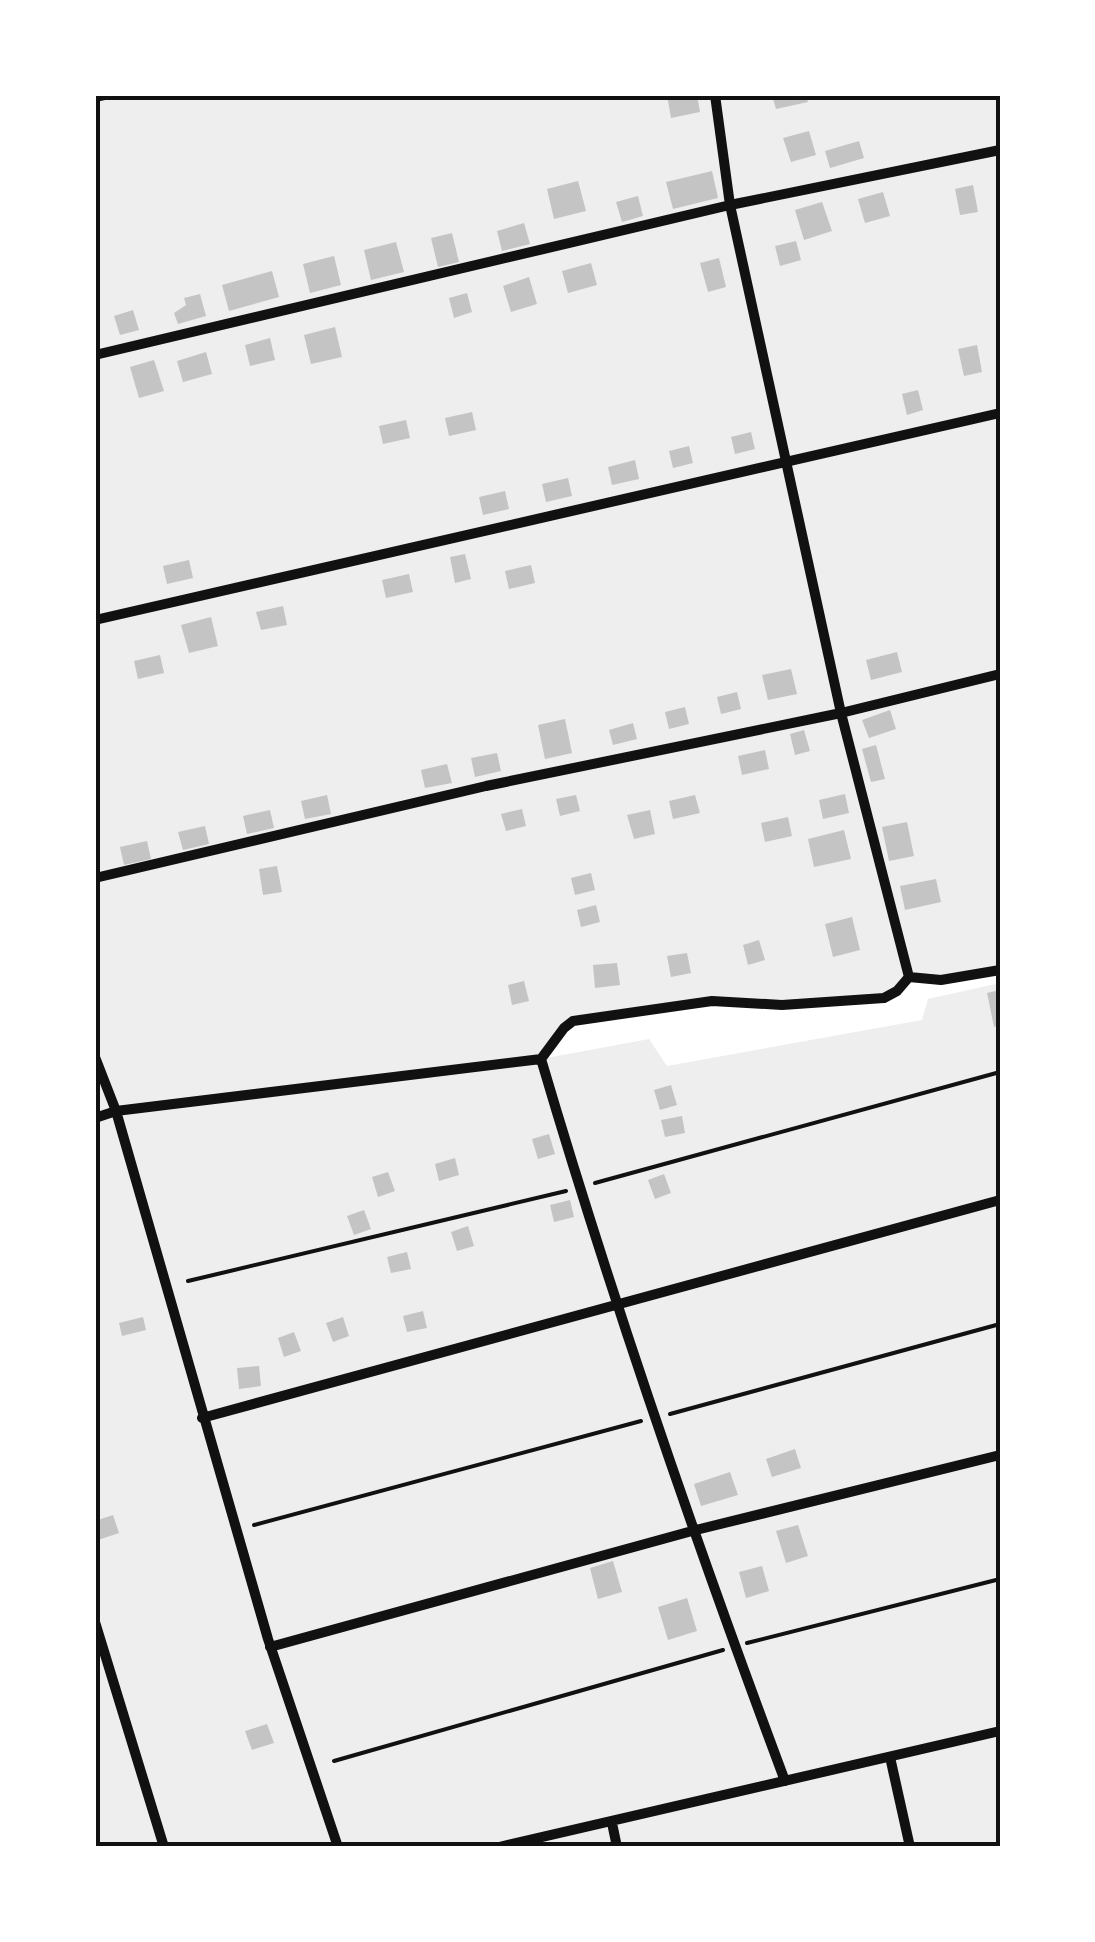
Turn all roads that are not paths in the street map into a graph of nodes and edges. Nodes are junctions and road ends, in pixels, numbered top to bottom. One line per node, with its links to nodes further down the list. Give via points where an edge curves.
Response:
1 (104, 95): 3 (street)
2 (715, 95): 5 (street)
3 (95, 97)
4 (1000, 150): 5 (street)
5 (730, 204): 6 (street); 8 (street)
6 (95, 355)
7 (1000, 414): 8 (street)
8 (788, 464): 9 (street); 11 (street)
9 (95, 620)
10 (1000, 674): 11 (street)
11 (840, 712): 12 (street); 14 (street)
12 (95, 878)
13 (1000, 970): 14 (street, via 941,980)
14 (909, 977): 16 (street, via 884,998 782,1005 712,1001 573,1022)
15 (95, 1057): 17 (street)
16 (541, 1060): 18 (street); 21 (street)
17 (98, 1071): 18 (street)
18 (116, 1112): 19 (street); 22 (street)
19 (95, 1118)
20 (1000, 1200): 21 (street)
21 (618, 1306): 22 (street); 24 (street)
22 (202, 1418): 26 (street)
23 (1000, 1455): 24 (street)
24 (692, 1532): 26 (street); 29 (street)
25 (95, 1622): 31 (street)
26 (270, 1647): 32 (street)
27 (1000, 1730): 28 (street)
28 (890, 1757): 29 (street); 35 (street)
29 (785, 1781): 30 (street)
30 (612, 1822): 33 (street); 34 (street)
31 (164, 1847)
32 (338, 1847)
33 (499, 1847)
34 (617, 1847)
35 (910, 1847)

